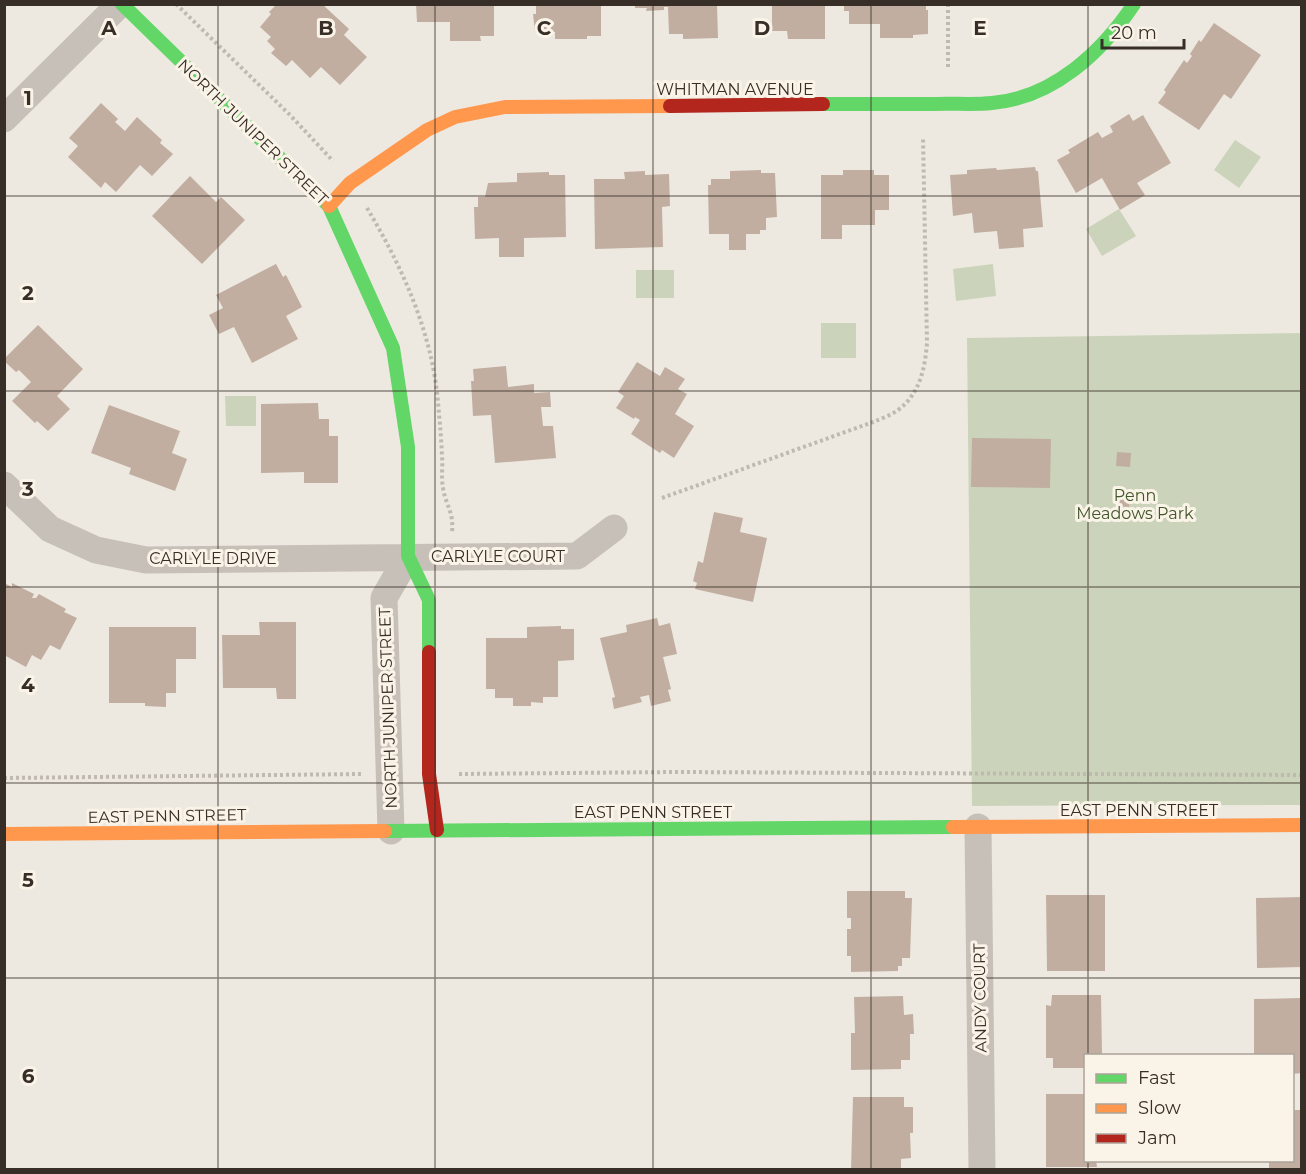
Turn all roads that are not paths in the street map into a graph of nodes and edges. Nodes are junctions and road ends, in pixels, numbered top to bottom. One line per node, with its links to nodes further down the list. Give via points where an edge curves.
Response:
1 (121, 4): 3 (street); 4 (street, NORTH JUNIPER STREET)
2 (1134, 4): 4 (street, WHITMAN AVENUE, via 1119,29 1069,75 1041,90 994,103 505,107 455,117 427,130 350,183)
3 (4, 119)
4 (329, 207): 7 (street, NORTH JUNIPER STREET, via 393,348 408,447)
5 (4, 485): 7 (street, CARLYLE DRIVE, via 50,529 96,550 146,560)
6 (614, 528): 7 (street, CARLYLE COURT, via 577,556)
7 (408, 556): 10 (street, NORTH JUNIPER STREET, via 429,600 429,774); 11 (street, NORTH JUNIPER STREET, via 384,598)
8 (1302, 825): 9 (street, EAST PENN STREET)
9 (978, 827): 10 (street, EAST PENN STREET); 13 (street, ANDY COURT)
10 (437, 830): 11 (street, EAST PENN STREET)
11 (391, 831): 12 (street, EAST PENN STREET)
12 (4, 834)
13 (982, 1170)

